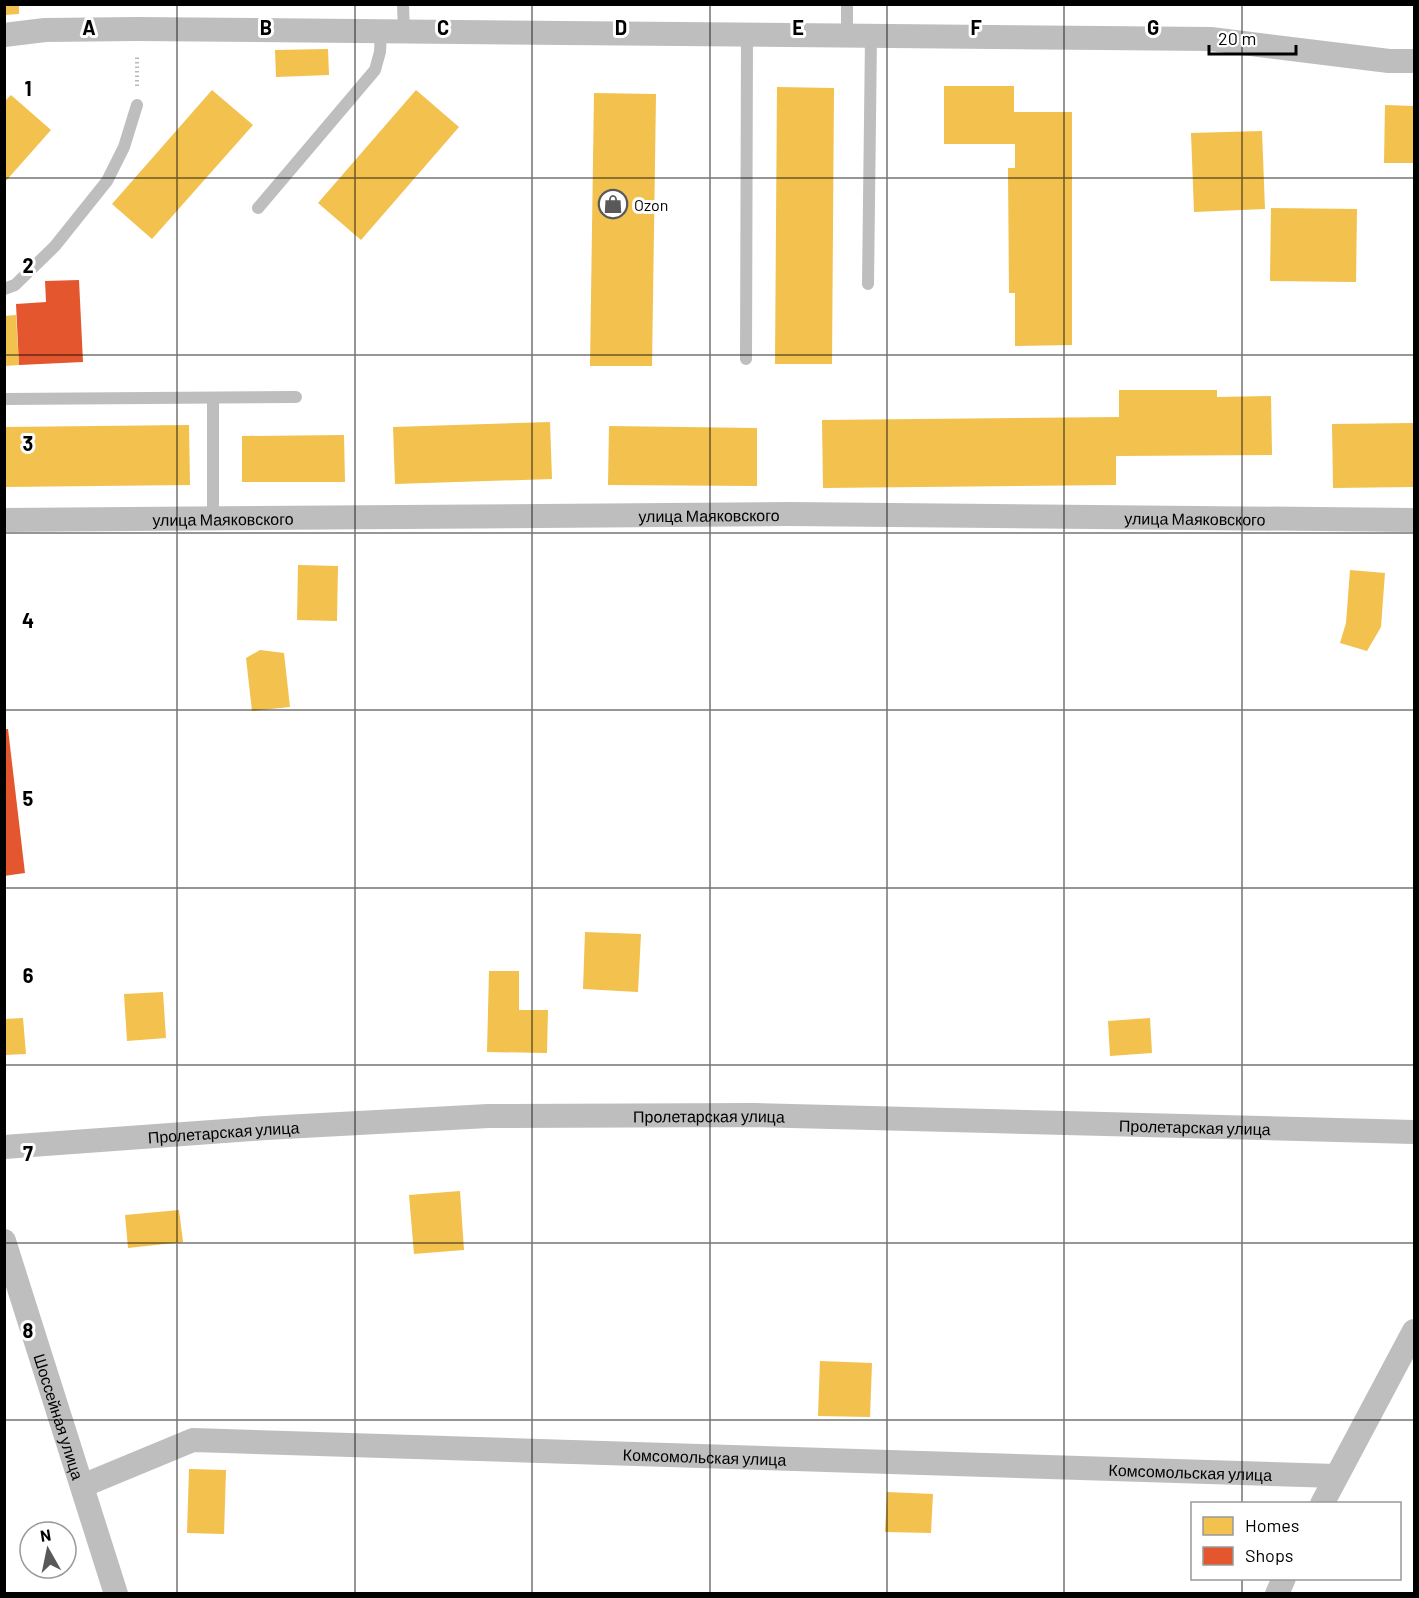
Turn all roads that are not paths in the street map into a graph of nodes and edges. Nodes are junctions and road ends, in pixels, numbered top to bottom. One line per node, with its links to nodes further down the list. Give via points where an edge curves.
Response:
1 (403, 4): 3 (lane)
2 (847, 4): 6 (lane)
3 (392, 32): 4 (street, via 137,29); 5 (street); 10 (lane, via 375,70)
4 (4, 34)
5 (747, 36): 6 (street); 13 (lane)
6 (847, 37): 7 (street)
7 (871, 37): 8 (street, via 1211,39); 11 (lane)
8 (1414, 61)
9 (137, 105): 12 (lane, via 124,147 107,181 55,246 15,285)
10 (258, 208)
11 (868, 284)
12 (4, 289)
13 (746, 359)
14 (296, 397): 15 (lane)
15 (213, 398): 16 (lane); 17 (lane)
16 (4, 399)
17 (213, 518): 18 (street, улица Маяковского); 19 (street, улица Маяковского, via 789,514)
18 (4, 520)
19 (1414, 520)
20 (1414, 1132): 21 (street, Пролетарская улица, via 754,1115 488,1116)
21 (4, 1146)
22 (4, 1241): 25 (street, Шоссейная улица)
23 (1414, 1331): 24 (street)
24 (1336, 1476): 25 (street, Комсомольская улица, via 193,1440); 26 (street)
25 (82, 1486): 27 (street, Шоссейная улица)
26 (1323, 1502)
27 (116, 1593)

